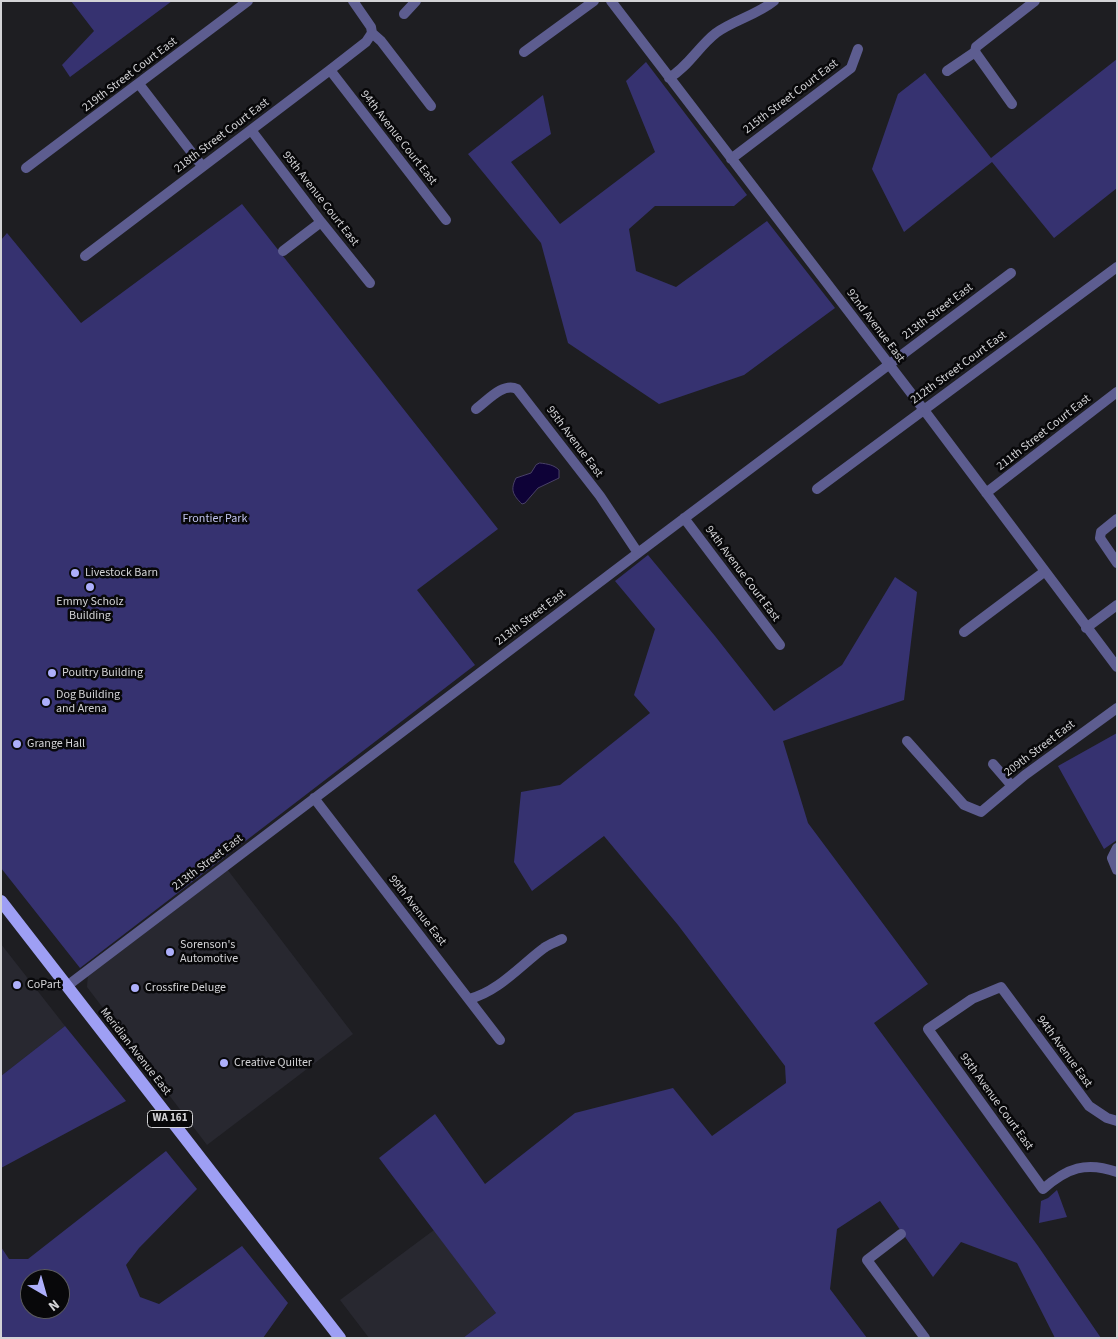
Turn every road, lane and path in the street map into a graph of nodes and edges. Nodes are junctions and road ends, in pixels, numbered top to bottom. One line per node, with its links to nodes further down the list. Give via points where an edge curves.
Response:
1 (248, 1): 16 (street, 219th Street Court East)
2 (353, 1): 9 (street, via 371,26)
3 (416, 1): 8 (street)
4 (594, 1): 11 (street)
5 (611, 1): 15 (street, 92nd Avenue East)
6 (774, 1): 15 (street, via 714,34)
7 (1035, 1): 12 (street, via 976,47)
8 (404, 14)
9 (372, 34): 13 (street, 218th Street Court East); 18 (street, via 381,41)
10 (858, 49): 20 (street, 215th Street Court East, via 851,68)
11 (524, 52)
12 (975, 52): 14 (street); 17 (street)
13 (330, 70): 19 (street, 218th Street Court East); 23 (street, 94th Avenue Court East)
14 (947, 71)
15 (669, 78): 20 (street, 92nd Avenue East)
16 (139, 84): 21 (street); 22 (street, 219th Street Court East)
17 (1012, 104)
18 (431, 106)
19 (251, 130): 21 (street, 218th Street Court East); 24 (street, 95th Avenue Court East)
20 (731, 159): 30 (street, 92nd Avenue East)
21 (202, 166): 26 (street, 218th Street Court East)
22 (26, 168)
23 (446, 220)
24 (321, 222): 25 (street); 29 (street, 95th Avenue Court East)
25 (283, 251)
26 (85, 256)
27 (1117, 267): 33 (street, 212th Street Court East)
28 (1011, 273): 30 (street, 213th Street East)
29 (370, 282)
30 (889, 364): 33 (street, 92nd Avenue East); 36 (street, 213th Street East)
31 (1117, 392): 35 (street, 211th Street Court East)
32 (476, 409): 38 (street, 95th Avenue East, via 504,388 517,389 600,496)
33 (924, 410): 34 (street, 212th Street Court East); 35 (street, 92nd Avenue East)
34 (817, 489)
35 (986, 493): 40 (street, 92nd Avenue East)
36 (684, 518): 38 (street, 213th Street East); 44 (street, 94th Avenue Court East)
37 (1117, 519): 39 (street, via 1100,534 1101,541)
38 (638, 553): 50 (street, 213th Street East)
39 (1117, 563)
40 (1044, 572): 42 (street, 92nd Avenue East); 43 (street)
41 (1117, 605): 42 (street)
42 (1086, 628): 45 (street, 92nd Avenue East)
43 (964, 632)
44 (780, 645)
45 (1117, 667)
46 (1117, 708): 49 (street, 209th Street East)
47 (907, 740): 49 (street, 209th Street East, via 964,805 980,812)
48 (993, 764): 49 (street)
49 (1012, 786)
50 (314, 798): 55 (street, 213th Street East); 56 (street, 99th Avenue East)
51 (1117, 848): 52 (street, via 1112,858)
52 (1117, 870)
53 (1, 900): 55 (main road, Meridian Avenue East / WA 161)
54 (562, 939): 56 (street, via 546,946 491,990)
55 (67, 986): 62 (main road, Meridian Avenue East / WA 161)
56 (470, 999): 58 (street, 99th Avenue East)
57 (928, 1029): 59 (street, 94th Avenue East, via 972,999 1000,987 1089,1106); 60 (street, 95th Avenue Court East, via 1043,1190 1073,1169 1106,1168)
58 (500, 1040)
59 (1117, 1121)
60 (1117, 1172)
61 (901, 1234): 63 (street, via 867,1260)
62 (340, 1338)
63 (925, 1338)

